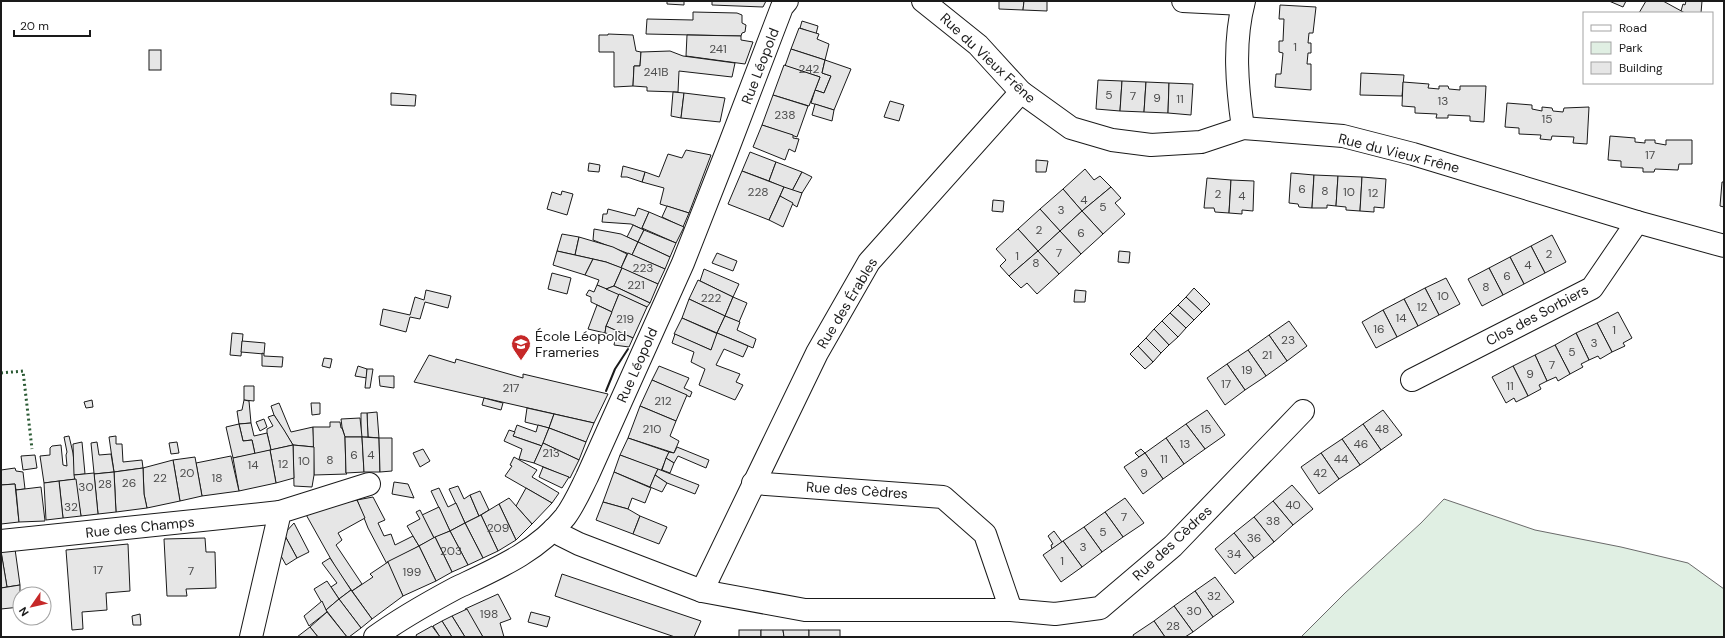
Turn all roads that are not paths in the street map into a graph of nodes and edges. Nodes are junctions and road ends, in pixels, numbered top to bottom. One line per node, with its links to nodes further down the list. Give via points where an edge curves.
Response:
1 (787, 1): 14 (street, Rue Léopold, via 782,7 683,263 578,496)
2 (923, 1): 5 (street, Rue du Vieux Frêne, via 978,45)
3 (1183, 1): 4 (street)
4 (1244, 3): 6 (street, via 1237,69)
5 (1021, 92): 6 (street, Rue du Vieux Frêne, via 1071,128 1112,140 1151,145 1201,142); 11 (street, Rue des Érables, via 870,262 817,353)
6 (1242, 128): 7 (street, Rue du Vieux Frêne, via 1343,136 1413,154)
7 (1637, 222): 8 (street, Rue du Vieux Frêne); 9 (street, Clos des Sorbiers, via 1592,288)
8 (1724, 246)
9 (1412, 380)
10 (1303, 411): 17 (street, Rue des Cèdres, via 1173,546 1100,608 1055,614)
11 (753, 483): 16 (street); 17 (street, Rue des Cèdres, via 943,497 984,534)
12 (369, 484): 13 (street, Rue des Champs)
13 (280, 512): 15 (street, Rue des Champs); 18 (street)
14 (554, 529): 16 (street, Rue des Cèdres, via 579,544); 19 (street, Rue Léopold, via 525,553 415,610)
15 (1, 541)
16 (702, 591): 17 (street, Rue des Cèdres, via 805,610)
17 (1011, 610)
18 (251, 637)
19 (375, 637)

